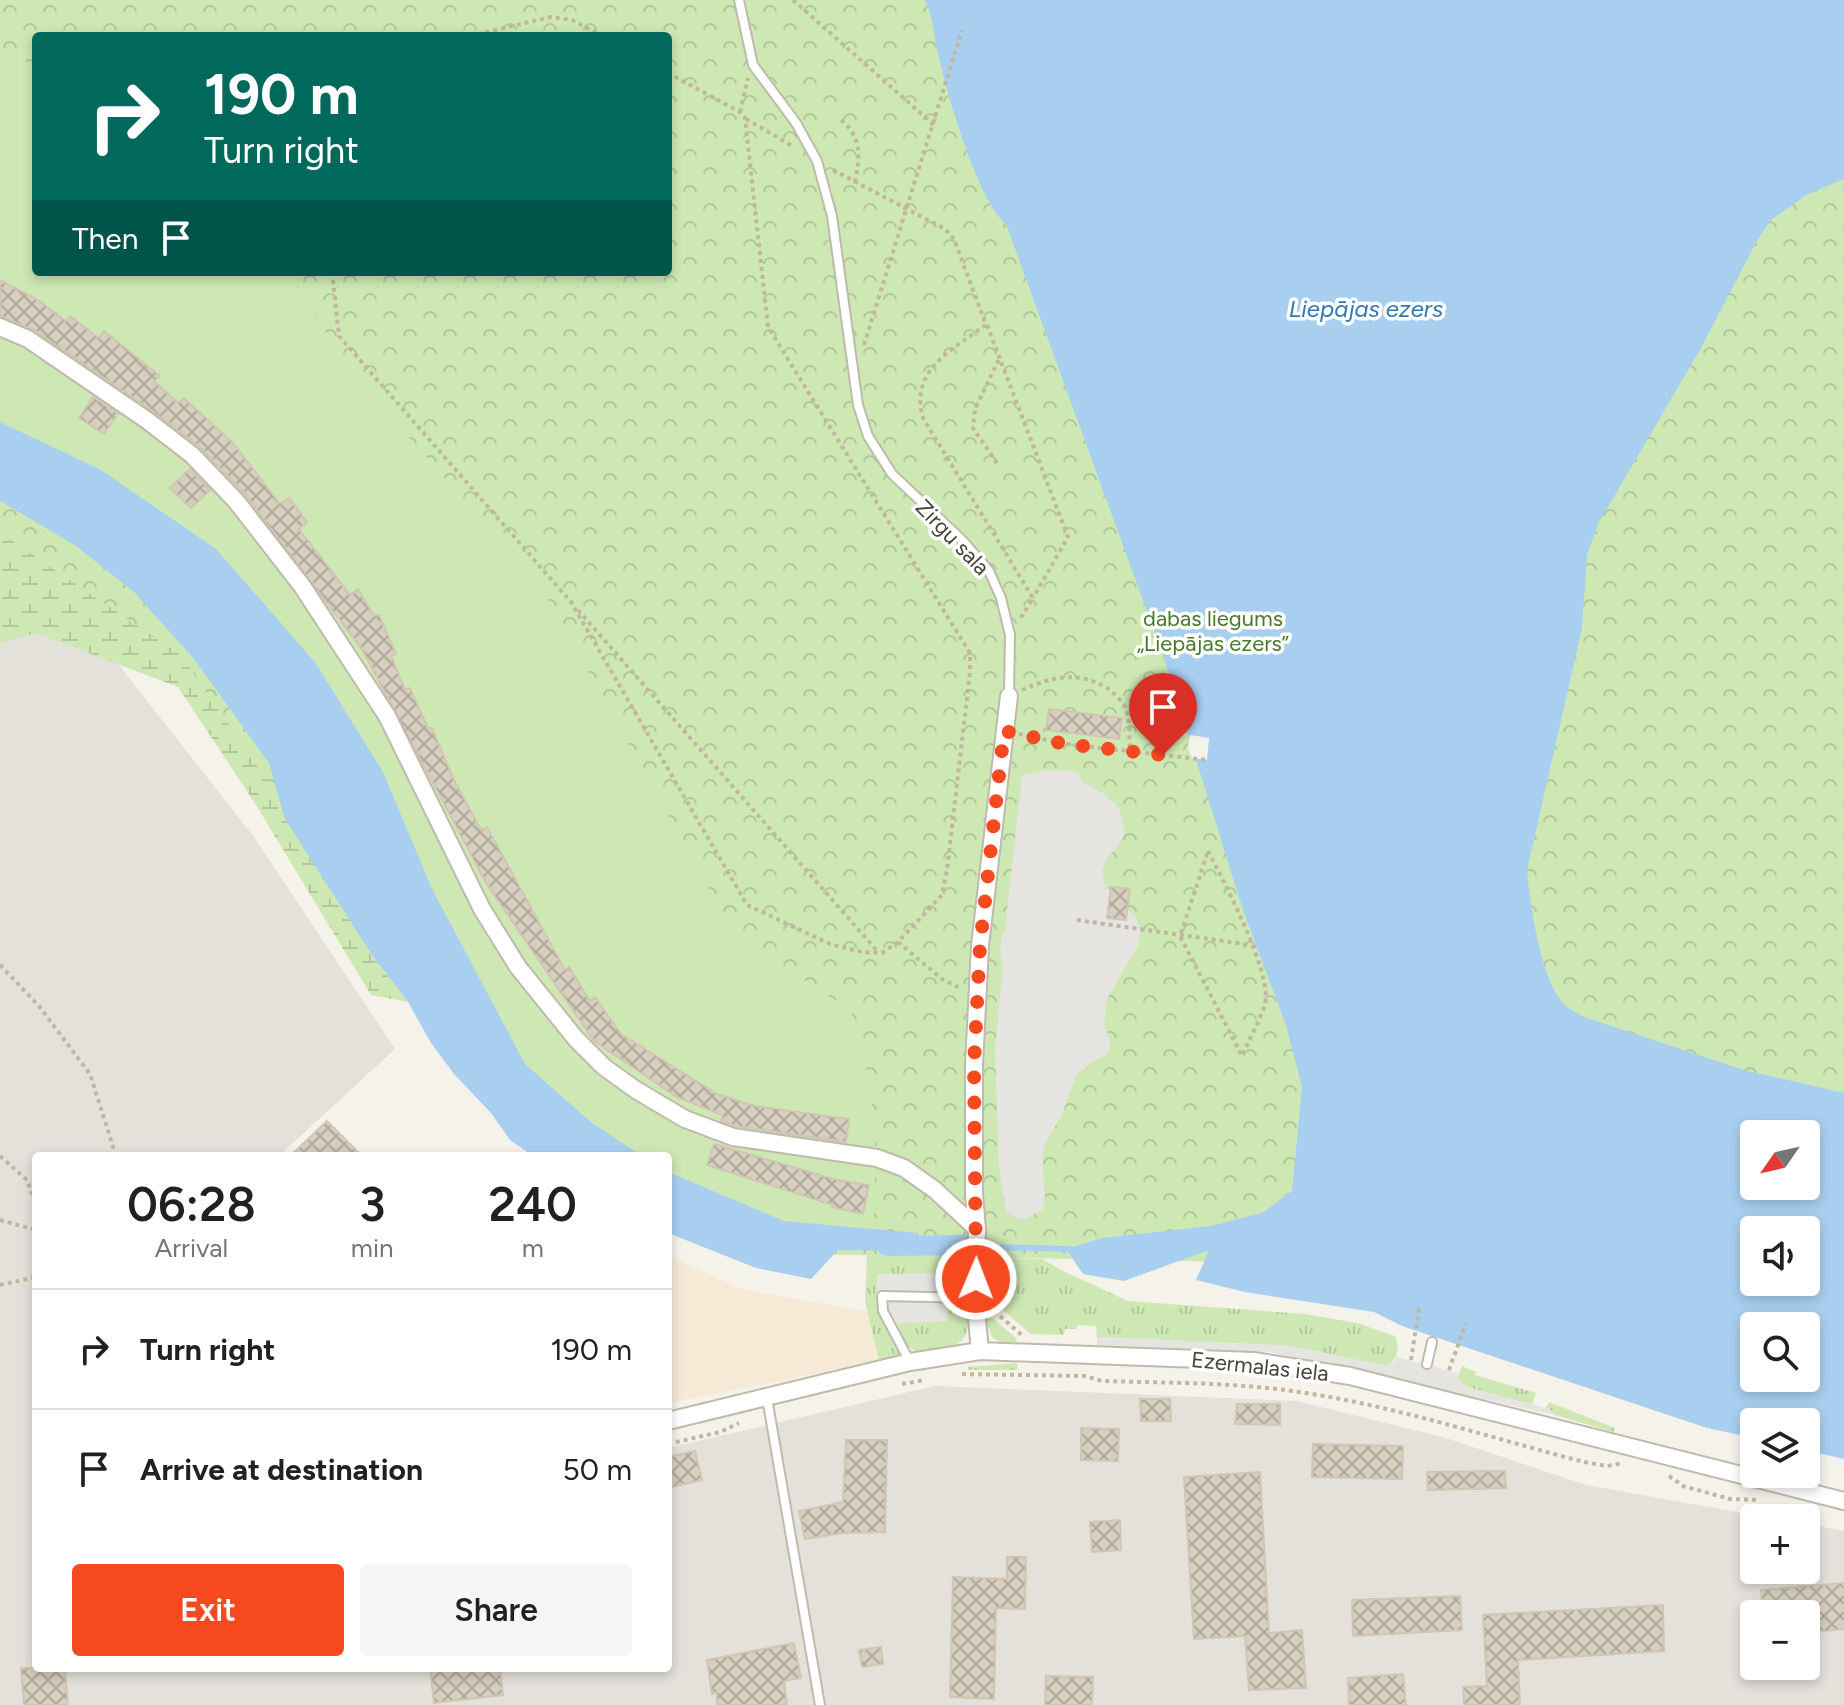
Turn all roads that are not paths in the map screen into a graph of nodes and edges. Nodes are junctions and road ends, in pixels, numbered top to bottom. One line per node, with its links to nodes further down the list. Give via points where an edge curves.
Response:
1 (739, 0): 3 (lane, Zirgu sala, via 753,65 817,161 832,216 858,405 868,436 902,486 989,571 1010,635)
2 (0, 327): 4 (street, via 28,339 148,421 192,455 236,501 302,586 387,716 482,909 518,967 604,1067 685,1119 733,1137 877,1158 904,1168)
3 (1009, 696): 4 (street, Zirgu sala, via 980,946 974,1080)
4 (977, 1229): 5 (street, Zirgu sala)
5 (975, 1298): 7 (street, Zirgu sala); 8 (lane, via 882,1296 883,1311)
6 (1432, 1342): 9 (lane)
7 (980, 1351): 8 (street, Ezermalas iela); 12 (street, Ezermalas iela, via 1296,1366)
8 (910, 1362): 10 (street, Ezermalas iela)
9 (1427, 1364)
10 (768, 1404): 11 (street, Ezermalas iela); 13 (lane)
11 (672, 1420)
12 (1844, 1501)
13 (820, 1705)

